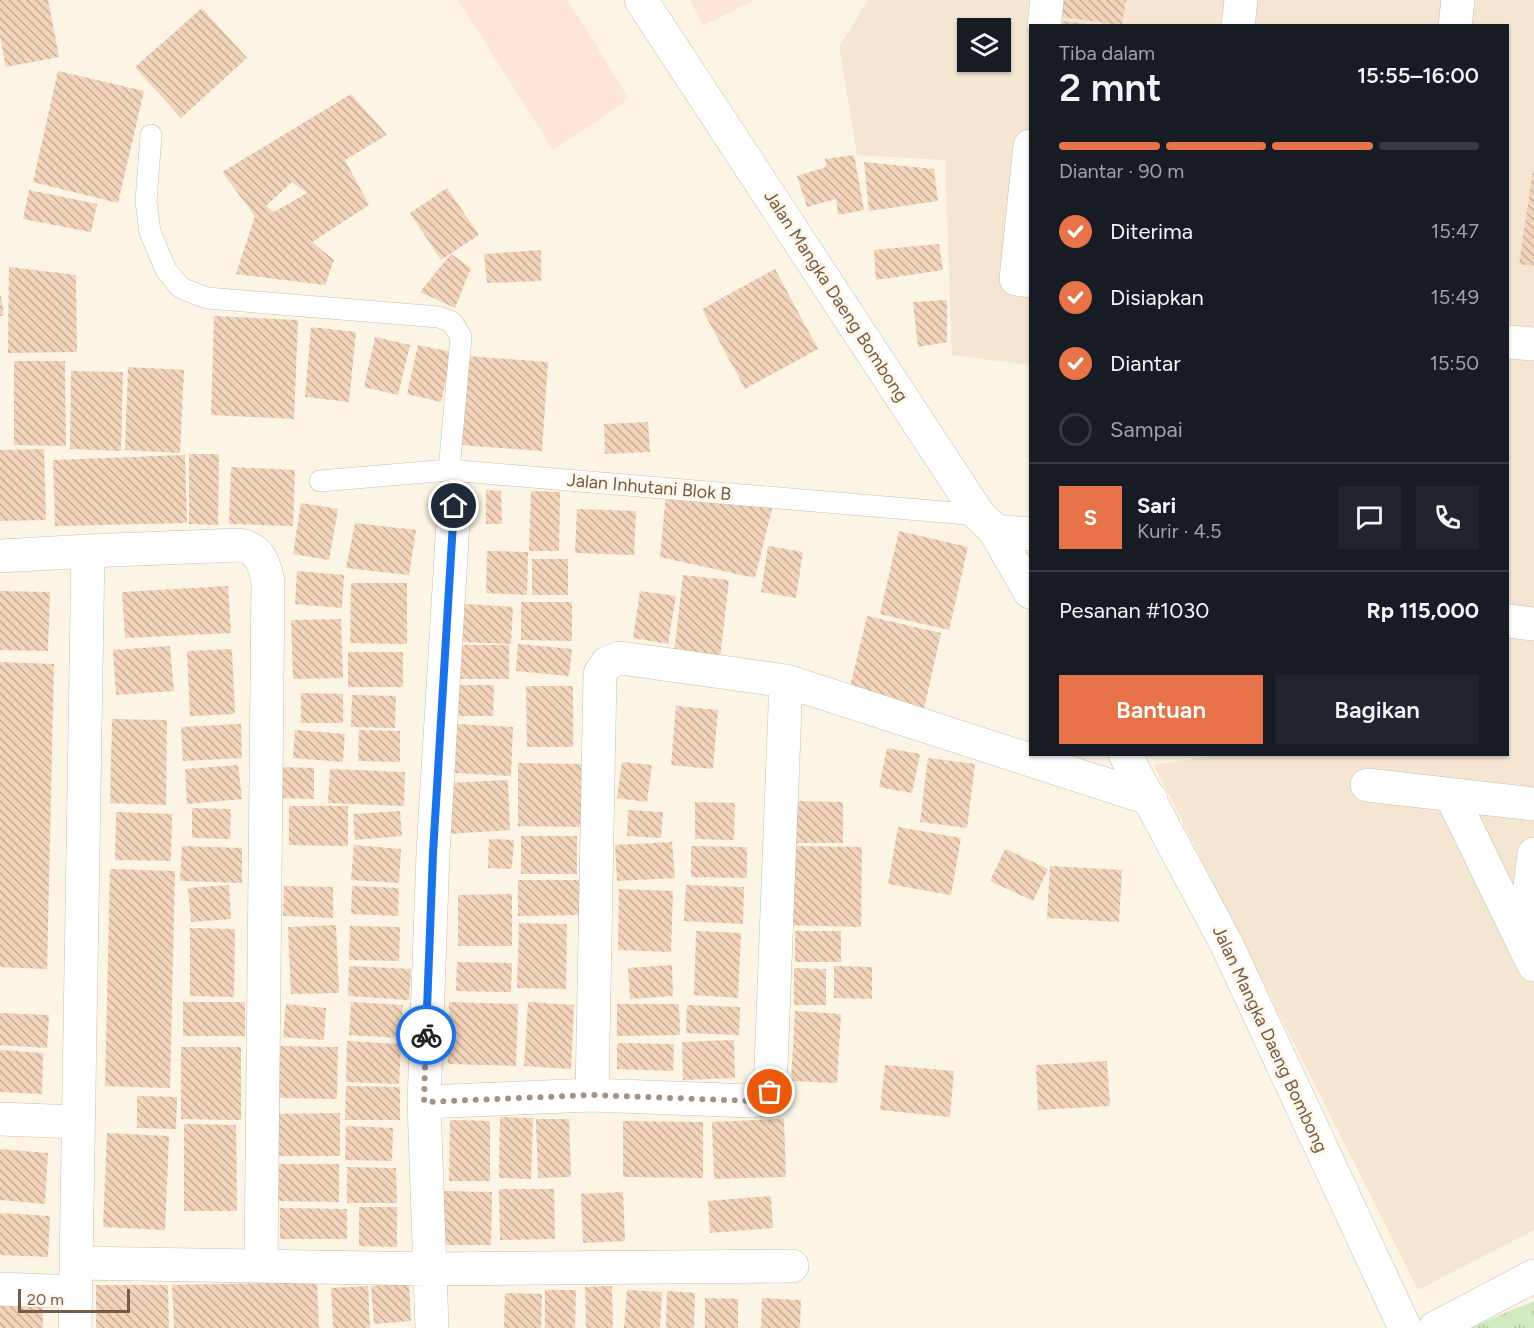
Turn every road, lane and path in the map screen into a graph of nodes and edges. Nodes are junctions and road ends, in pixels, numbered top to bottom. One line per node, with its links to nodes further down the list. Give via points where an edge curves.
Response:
1 (641, 0): 16 (street, Jalan Mangka Daeng Bombong)
2 (1047, 0): 5 (street)
3 (1241, 0): 6 (street)
4 (1458, 0): 7 (street)
5 (1044, 24)
6 (1239, 24)
7 (1455, 24)
8 (151, 135): 13 (lane, via 146,201 150,232 166,270 181,288 207,298 439,317 452,322 461,337)
9 (1029, 156): 10 (street, via 1016,279)
10 (1029, 281)
11 (1509, 342): 12 (street)
12 (1534, 344)
13 (449, 470): 14 (lane, Jalan Inhutani Blok B); 16 (lane, Jalan Inhutani Blok B)
14 (320, 481)
15 (454, 506): 32 (street, via 433,853)
16 (987, 523): 17 (street); 20 (street, Jalan Mangka Daeng Bombong)
17 (1029, 534)
18 (88, 551): 19 (street); 34 (street); 35 (street, via 239,545 258,552 265,564 268,582)
19 (0, 556)
20 (1029, 590)
21 (1509, 621): 22 (street)
22 (1534, 624)
23 (786, 681): 27 (street); 31 (street, via 770,1092 763,1099 752,1101); 31 (street, via 620,658 607,663 600,674)
24 (1126, 756): 27 (street, Jalan Mangka Daeng Bombong)
25 (1367, 785): 26 (street)
26 (1451, 795): 28 (street); 30 (street)
27 (1151, 798): 43 (street, Jalan Mangka Daeng Bombong, via 1227,945)
28 (1534, 804)
29 (1534, 854): 30 (street)
30 (1528, 954)
31 (592, 1095): 32 (street)
32 (424, 1102): 37 (street)
33 (0, 1119): 34 (street)
34 (77, 1122): 39 (street)
35 (261, 1266): 37 (street); 39 (street)
36 (792, 1266): 37 (street)
37 (432, 1269): 42 (street)
38 (1534, 1276): 44 (street)
39 (77, 1277): 40 (street); 41 (street)
40 (0, 1290)
41 (75, 1328)
42 (432, 1328)
43 (1405, 1328)
44 (1436, 1328)

